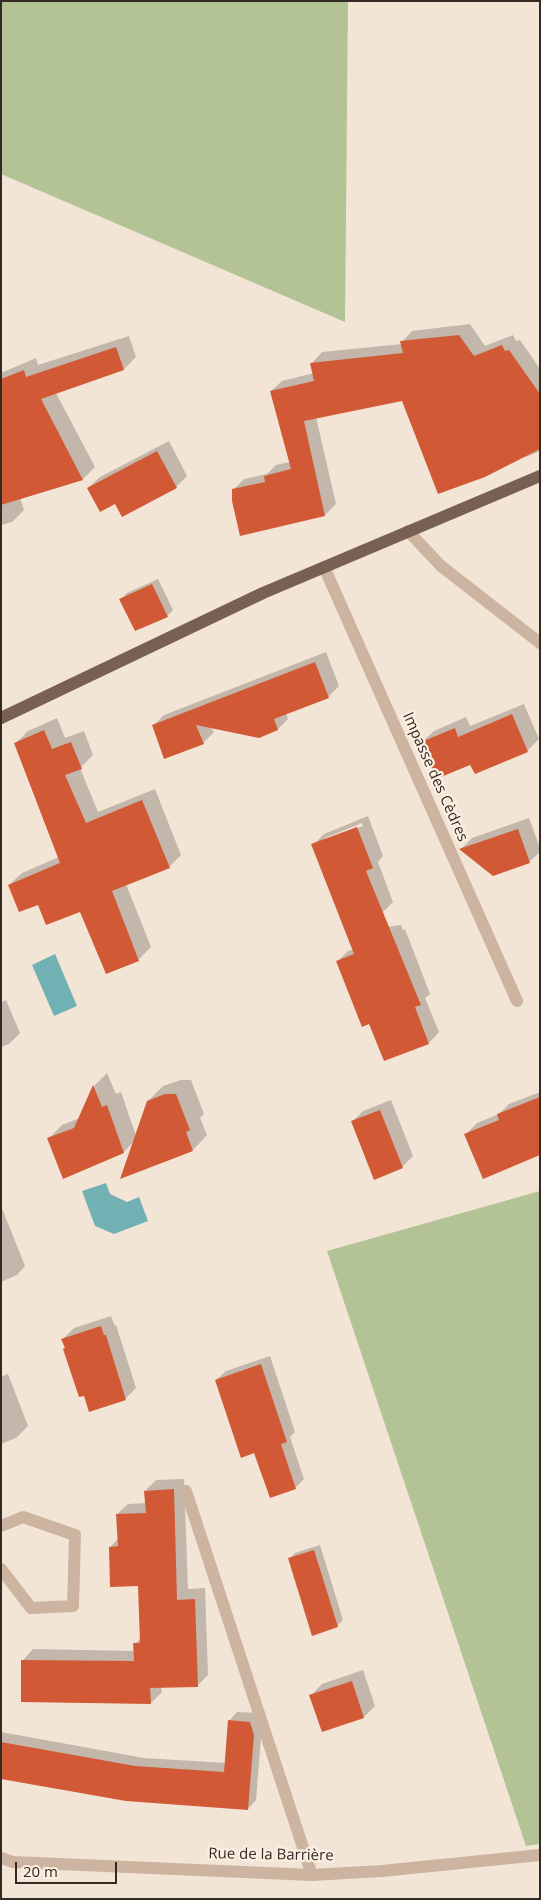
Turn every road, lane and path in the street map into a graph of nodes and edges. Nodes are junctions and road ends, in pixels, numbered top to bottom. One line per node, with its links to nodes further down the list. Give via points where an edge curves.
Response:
1 (540, 476): 2 (main road)
2 (408, 532): 3 (main road); 4 (street, via 442,566)
3 (324, 567): 5 (main road); 6 (street, Impasse des Cèdres)
4 (540, 643)
5 (1, 718)
6 (517, 1001)
7 (186, 1491): 12 (street)
8 (1, 1526): 9 (street, via 23,1517 75,1535 73,1606 32,1608)
9 (1, 1569)
10 (540, 1855): 12 (street, Rue de la Barrière)
11 (1, 1858): 12 (street, Rue de la Barrière, via 13,1862)
12 (312, 1875)

